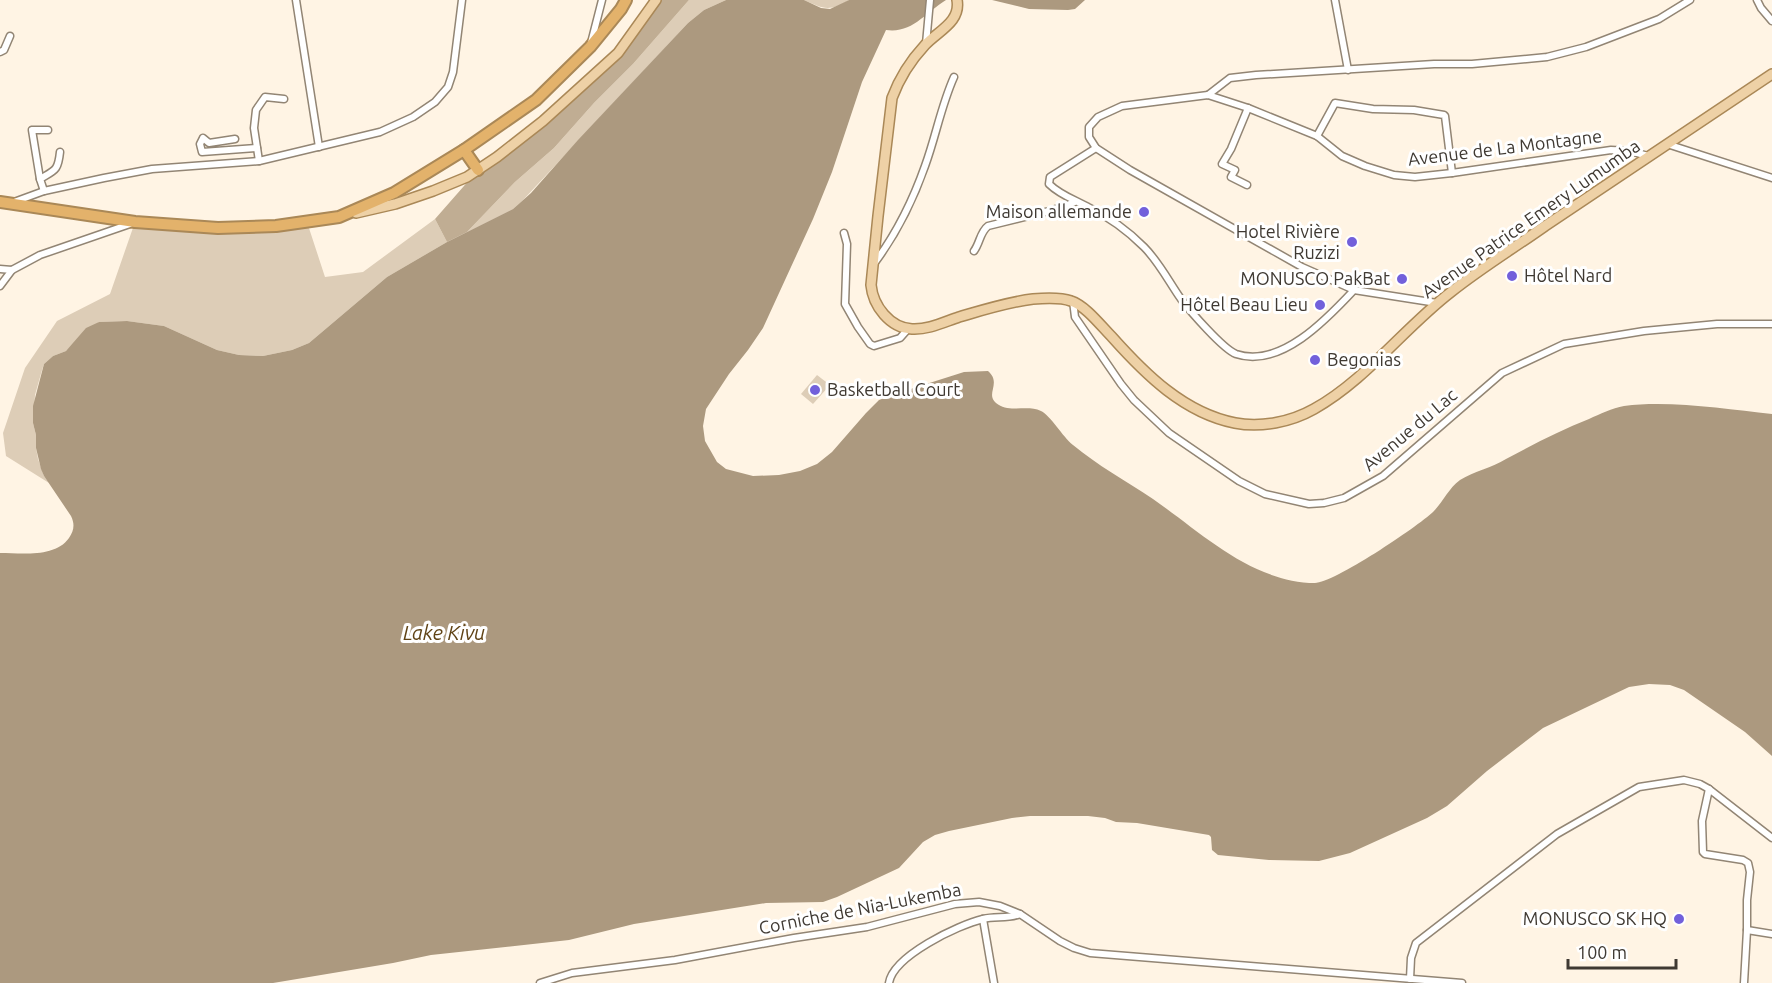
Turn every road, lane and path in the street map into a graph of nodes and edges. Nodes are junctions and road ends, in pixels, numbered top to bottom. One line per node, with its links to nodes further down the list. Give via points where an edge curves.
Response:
1 (296, 0): 26 (street)
2 (462, 0): 26 (street, via 453,72 448,87 435,102 380,132)
3 (602, 0): 14 (street)
4 (626, 0): 14 (highway)
5 (656, 0): 33 (main road, via 600,71)
6 (930, 0): 13 (street)
7 (1335, 0): 16 (street)
8 (1690, 0): 16 (street, via 1659,19 1577,50 1547,57)
9 (1757, 0): 11 (street)
10 (957, 4): 13 (main road, via 952,20)
11 (1772, 21)
12 (10, 36): 15 (street)
13 (926, 44): 45 (main road, via 892,98)
14 (590, 47): 29 (highway, via 536,100)
15 (0, 52)
16 (1348, 70): 19 (street, via 1230,78)
17 (1772, 74): 25 (main road, Avenue Patrice Emery Lumumba)
18 (954, 77): 45 (street, via 922,174 886,248)
19 (1208, 95): 21 (street, Avenue de La Montagne); 28 (street, Avenue de La Montagne, via 1122,106 1108,112 1089,127 1089,137)
20 (284, 99): 27 (street, via 265,97 256,110)
21 (1248, 108): 23 (street, Avenue de La Montagne); 37 (street, via 1222,164 1235,170 1231,177)
22 (48, 129): 36 (street, via 32,130)
23 (1317, 136): 34 (street, Avenue de La Montagne, via 1342,156 1383,172 1415,177); 34 (street, via 1335,103 1444,115)
24 (235, 139): 27 (street, via 209,143 203,138 202,152)
25 (1666, 144): 31 (main road, Avenue Patrice Emery Lumumba); 35 (street)
26 (319, 147): 32 (street)
27 (257, 148): 32 (street)
28 (1096, 148): 40 (street, via 1050,177 1048,183 1052,187); 49 (street, via 1223,224)
29 (464, 150): 33 (highway); 41 (highway, via 394,193)
30 (60, 152): 36 (street, via 59,166)
31 (1648, 156): 34 (street, Avenue de La Montagne, via 1611,150); 51 (main road, Avenue Patrice Emery Lumumba)
32 (259, 161): 38 (street, via 152,169)
33 (478, 170): 41 (main road, via 395,204)
34 (1452, 173)
35 (1772, 178)
36 (40, 179): 38 (street)
37 (1247, 185)
38 (44, 191): 39 (street)
39 (5, 202): 42 (highway)
40 (1075, 202): 44 (street, via 988,226); 49 (street, via 1111,220 1146,248 1182,301 1234,354 1268,355 1293,345)
41 (339, 217): 42 (highway, via 276,226 218,228)
42 (135, 222): 47 (street, via 40,255)
43 (844, 233): 53 (street, via 844,300 858,327 874,346 900,338)
44 (974, 251)
45 (873, 265): 53 (main road, via 872,294 877,304 891,321)
46 (1, 270): 47 (street)
47 (12, 270): 48 (street)
48 (0, 286)
49 (1354, 290): 51 (street)
50 (1072, 301): 51 (main road, Avenue Patrice Emery Lumumba, via 1092,316 1142,369 1184,403 1201,413 1238,424 1293,419 1314,409 1395,344); 52 (street, Avenue du Lac, via 1075,317 1121,384 1169,433 1265,495 1309,504 1344,498 1383,476 1502,373 1564,344 1633,332 1717,324); 53 (main road, via 1024,301 921,329)
51 (1437, 303)
52 (1772, 324)
53 (908, 329)
54 (1709, 789): 55 (street); 58 (street, via 1702,821 1703,852 1748,863); 60 (street, via 1684,780 1639,788 1557,834 1416,943)
55 (1772, 838)
56 (1020, 914): 57 (street); 60 (street, Corniche de Nia-Lukemba, via 1060,941 1090,953); 61 (street, Corniche de Nia-Lukemba, via 979,902 955,904 867,927 675,960 572,973)
57 (983, 919): 62 (street, via 943,934 892,972); 63 (street)
58 (1747, 930): 59 (street); 65 (street)
59 (1772, 934)
60 (1410, 979): 64 (street, Corniche de Nia-Lukemba)
61 (540, 983)
62 (889, 983)
63 (994, 983)
64 (1462, 983)
65 (1744, 983)

